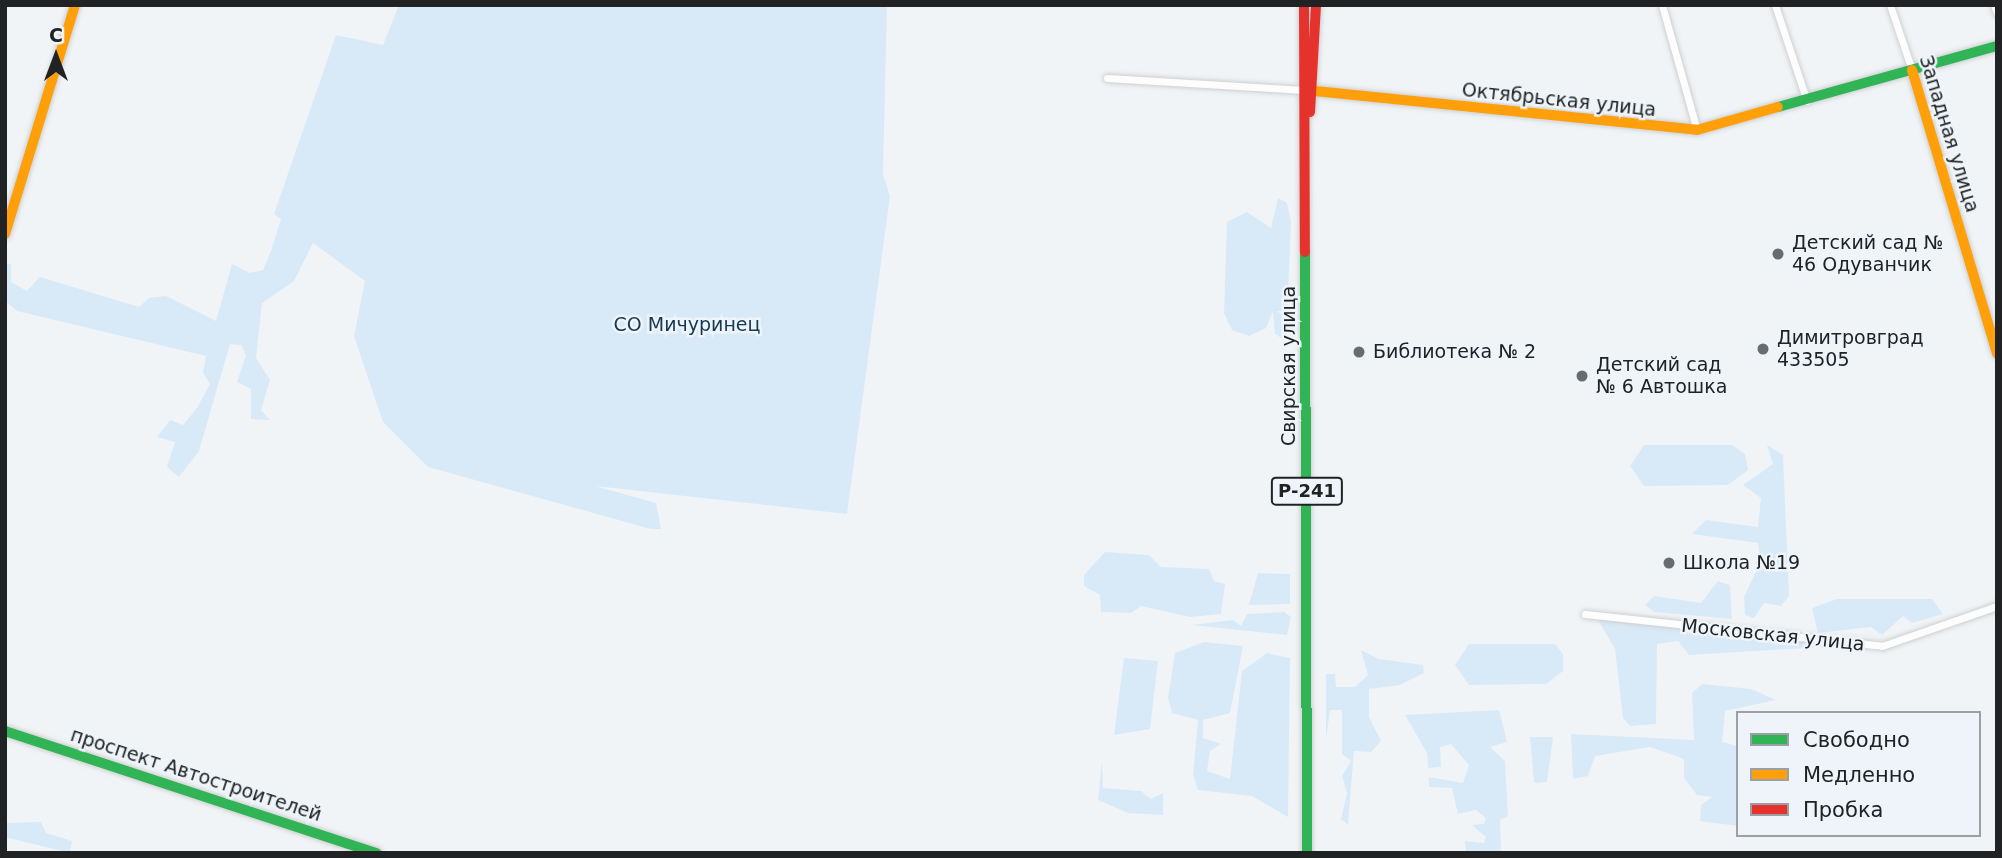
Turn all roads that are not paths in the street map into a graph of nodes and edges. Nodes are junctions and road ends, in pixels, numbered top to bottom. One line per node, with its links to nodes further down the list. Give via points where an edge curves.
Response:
1 (75, 5): 15 (main road)
2 (1304, 5): 12 (main road, Свирская улица / Р-241)
3 (1316, 5): 12 (main road, Р-241, via 1317,59)
4 (1662, 5): 14 (street)
5 (1775, 5): 13 (street)
6 (1890, 5): 10 (street, Западная улица)
7 (1994, 5): 8 (street)
8 (1997, 13)
9 (1997, 46): 10 (main road, Октябрьская улица)
10 (1912, 70): 13 (main road, Октябрьская улица); 16 (main road, Западная улица)
11 (1107, 78): 12 (street, Октябрьская улица)
12 (1310, 91): 14 (main road, Октябрьская улица); 22 (main road, Свирская улица / Р-241)
13 (1807, 101): 14 (main road, Октябрьская улица)
14 (1697, 130)
15 (5, 234)
16 (1992, 321): 17 (main road, Западная улица)
17 (1997, 354)
18 (1997, 606): 19 (street, Московская улица, via 1882,646)
19 (1585, 614)
20 (5, 731): 21 (main road, проспект Автостроителей)
21 (376, 853)
22 (1307, 853)

